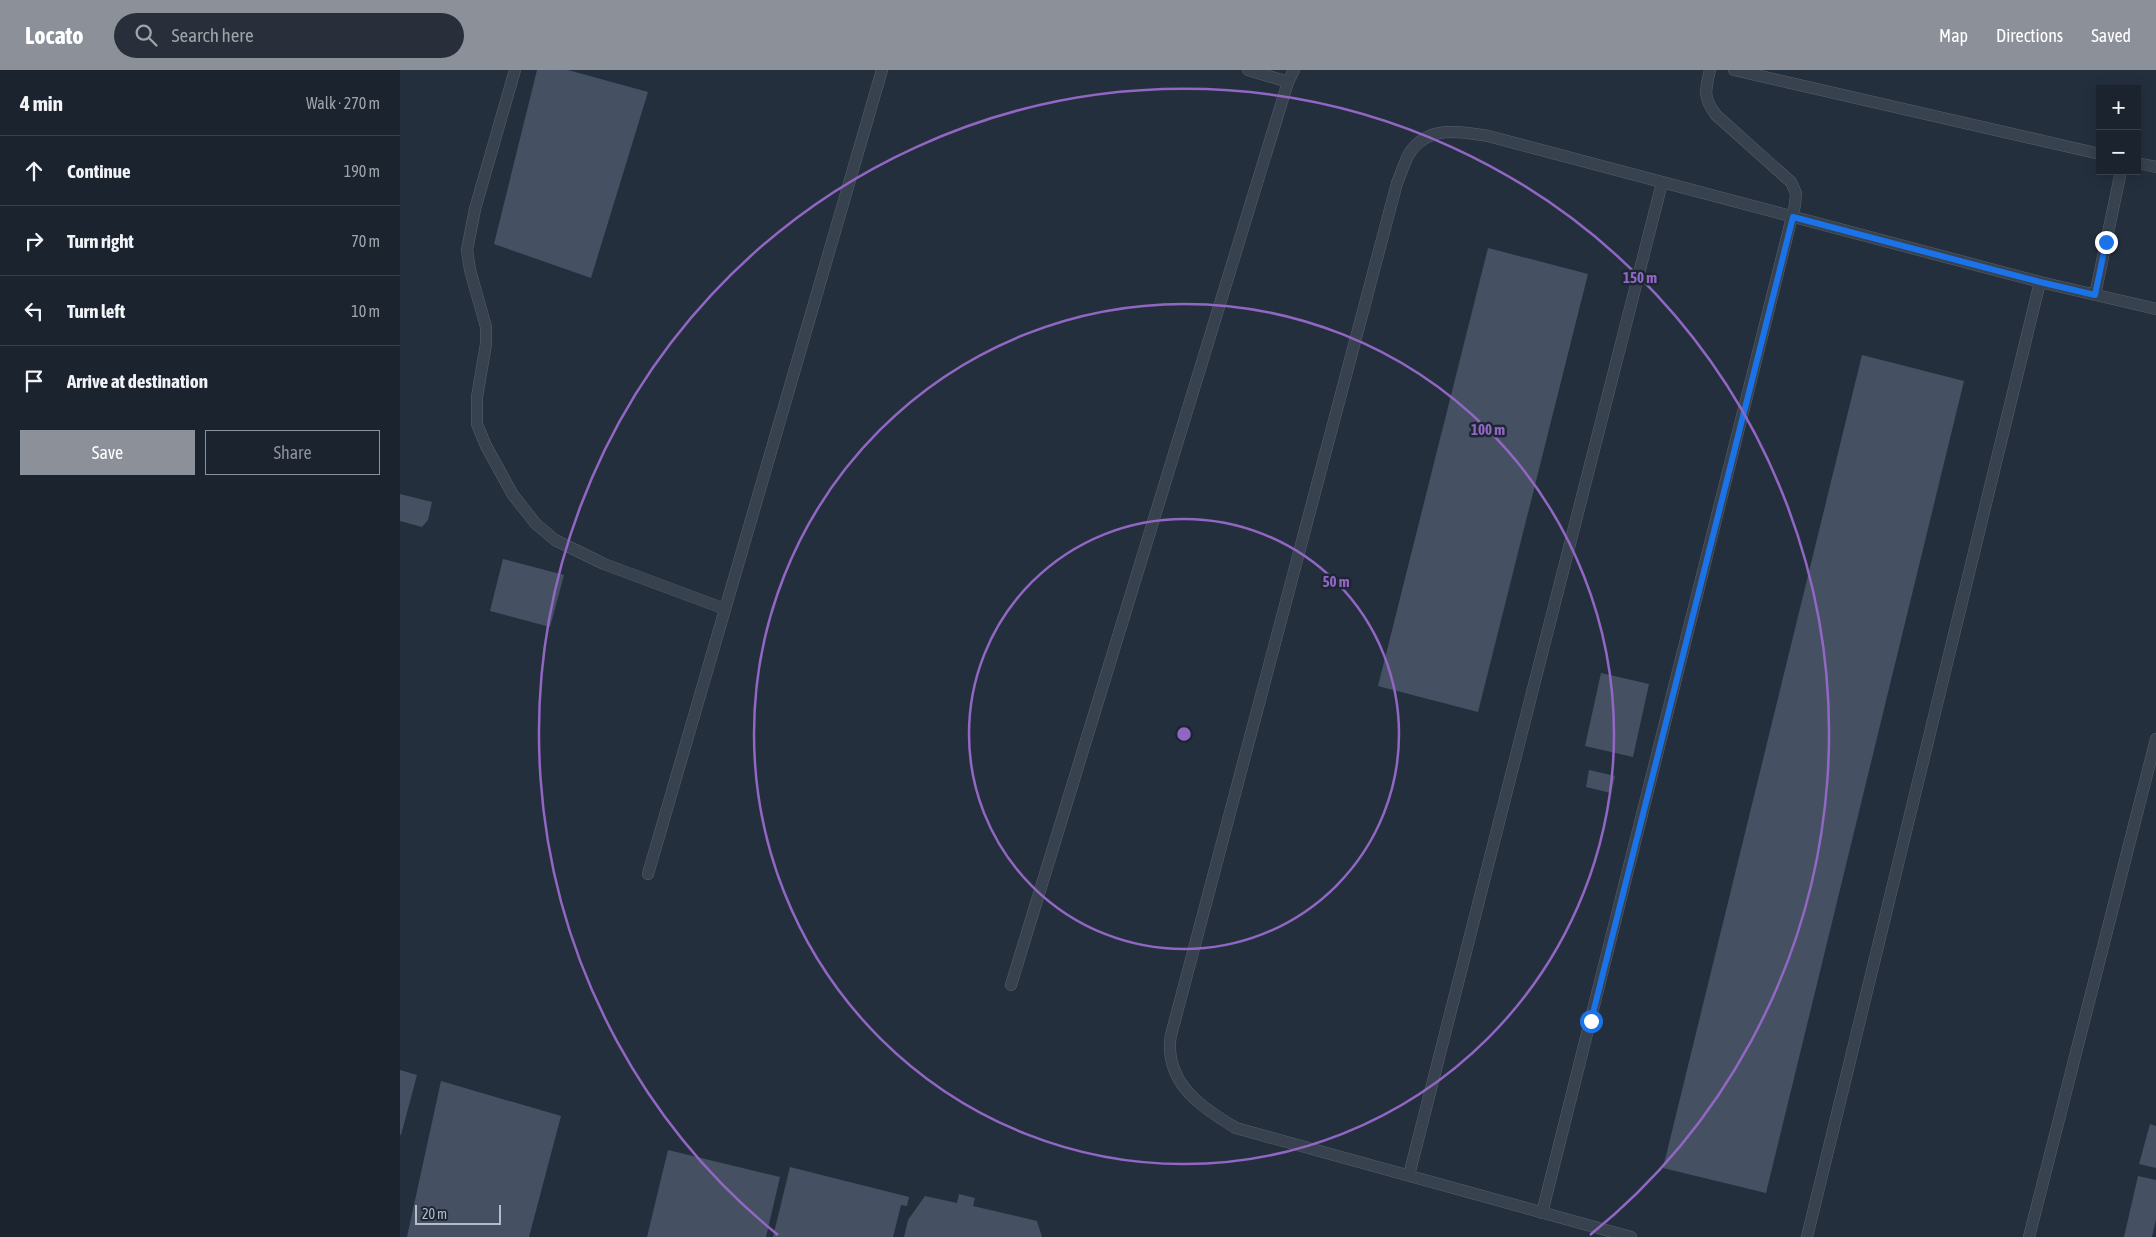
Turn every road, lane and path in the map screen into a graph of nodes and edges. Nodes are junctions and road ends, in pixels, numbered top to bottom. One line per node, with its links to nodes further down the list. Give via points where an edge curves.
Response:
1 (515, 70): 17 (lane, via 467,250 486,327 477,424 513,495 536,524 555,540 604,564)
2 (882, 70): 17 (lane)
3 (1248, 70): 7 (lane)
4 (1294, 70): 7 (lane)
5 (1710, 70): 13 (lane, via 1706,89 1709,105 1791,182 1796,193)
6 (1734, 70): 8 (lane)
7 (1288, 82): 20 (lane)
8 (2096, 153)
9 (2141, 164): 10 (lane)
10 (2156, 167)
11 (2120, 175): 15 (lane)
12 (1662, 183): 13 (lane); 21 (lane); 21 (lane, via 1456,130 1425,137 1410,153 1397,183 1174,1020 1170,1044 1173,1066 1183,1088 1204,1109 1236,1128)
13 (1793, 217): 14 (lane); 22 (lane)
14 (2040, 282): 15 (lane); 24 (lane)
15 (2095, 295): 16 (lane)
16 (2156, 309)
17 (725, 609): 19 (lane)
18 (2156, 738): 25 (lane)
19 (648, 874)
20 (1011, 985)
21 (1409, 1176): 22 (lane)
22 (1542, 1213): 23 (lane)
23 (1631, 1237)
24 (1807, 1237)
25 (2029, 1237)

